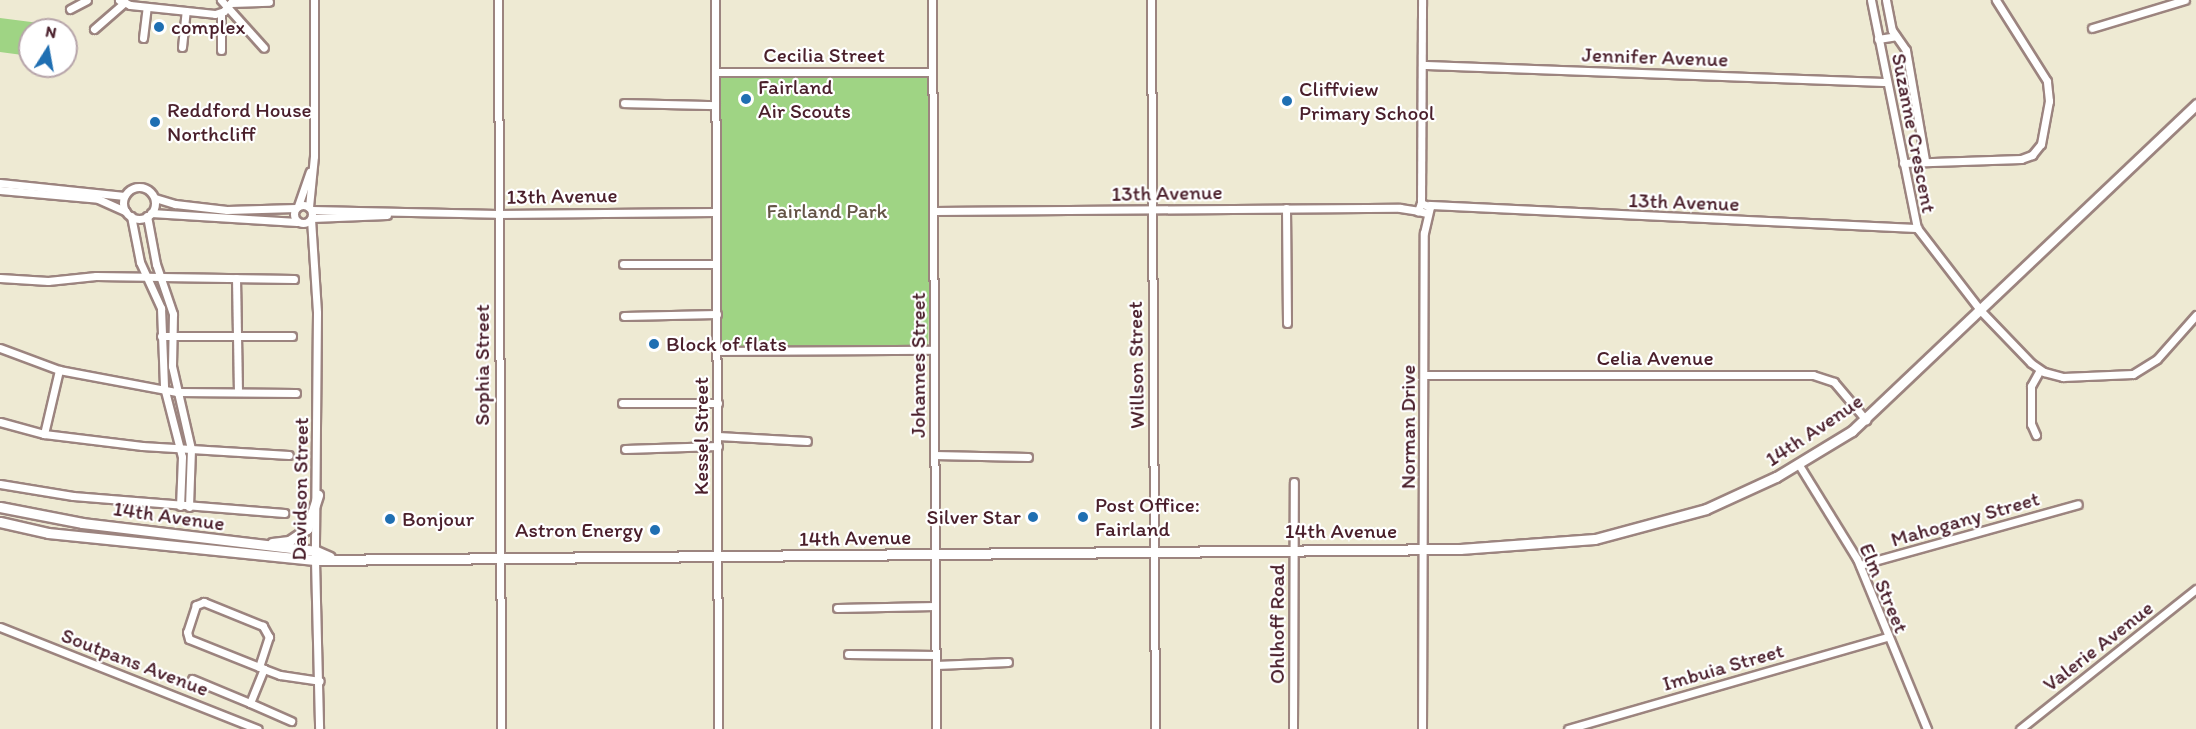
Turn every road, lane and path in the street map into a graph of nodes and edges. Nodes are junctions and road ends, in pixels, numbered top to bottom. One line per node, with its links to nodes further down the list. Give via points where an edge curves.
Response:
1 (87, 0): 17 (street)
2 (221, 0): 15 (street)
3 (314, 0): 35 (street, Davidson Street)
4 (498, 0): 50 (street, Sophia Street)
5 (715, 0): 29 (street, Kessel Street)
6 (932, 0): 30 (street, Johannes Street)
7 (1151, 0): 45 (street, Willson Street)
8 (1422, 0): 28 (street, Norman Drive)
9 (1871, 0): 24 (street, Suzanne Crescent)
10 (1886, 0): 22 (street)
11 (1996, 0): 36 (street, via 2048,81 2049,101 2041,144 2032,155 2021,159)
12 (2185, 0): 20 (street)
13 (123, 1): 16 (street); 21 (street)
14 (269, 2): 15 (street)
15 (231, 4): 19 (street); 26 (street)
16 (147, 7): 18 (street); 23 (street)
17 (70, 9)
18 (186, 11): 19 (street); 25 (street)
19 (220, 13): 27 (street)
20 (2092, 28)
21 (94, 29)
22 (1896, 36): 24 (street); 36 (street, via 1906,50)
23 (143, 38)
24 (1878, 39): 31 (street, Suzanne Crescent)
25 (182, 47)
26 (264, 48)
27 (221, 50)
28 (1423, 65): 31 (street, Jennifer Avenue); 44 (street, Norman Drive)
29 (715, 72): 30 (street, Cecilia Street); 34 (street, Kessel Street)
30 (932, 72): 46 (street, Johannes Street)
31 (1887, 82): 37 (street, Suzanne Crescent)
32 (624, 104): 34 (street)
33 (2196, 104): 62 (main road, 14th Avenue)
34 (715, 105): 47 (street, Kessel Street)
35 (314, 156): 42 (street, Davidson Street); 48 (street, Davidson Street)
36 (1925, 160): 37 (street)
37 (1903, 163): 53 (street, Suzanne Crescent)
38 (0, 183): 40 (street)
39 (0, 190): 49 (street, via 98,199)
40 (124, 196): 41 (street, via 141,186); 49 (street)
41 (154, 198): 42 (street, via 200,208); 51 (street)
42 (297, 207): 48 (street); 52 (street)
43 (1286, 208): 44 (street, 13th Avenue); 45 (street, 13th Avenue); 66 (street)
44 (1424, 208): 53 (street, 13th Avenue); 76 (street, Norman Drive)
45 (1151, 210): 46 (street, 13th Avenue); 109 (street, Willson Street)
46 (934, 211): 72 (street, Johannes Street)
47 (716, 212): 50 (street, 13th Avenue); 56 (street, Kessel Street)
48 (311, 213): 50 (street, 13th Avenue); 52 (street); 54 (street, Davidson Street)
49 (128, 214): 51 (street); 57 (street)
50 (497, 214): 112 (street, Sophia Street)
51 (149, 215): 52 (street); 58 (street)
52 (299, 222): 54 (street, Davidson Street)
53 (1917, 228): 62 (street, Suzanne Crescent)
54 (314, 249): 99 (street, Davidson Street)
55 (623, 264): 56 (street)
56 (716, 264): 63 (street, Kessel Street)
57 (146, 277): 58 (street); 59 (street, via 48,281); 67 (street, via 161,308)
58 (160, 277): 60 (street); 68 (street, via 173,314)
59 (0, 278)
60 (236, 279): 61 (street); 69 (street)
61 (294, 279)
62 (1981, 311): 75 (street, Suzanne Crescent); 83 (main road, 14th Avenue)
63 (717, 314): 65 (street); 73 (street, Kessel Street)
64 (2196, 315): 75 (street, via 2157,359 2133,374 2063,376)
65 (624, 316)
66 (1287, 322)
67 (161, 336): 68 (street); 77 (street)
68 (173, 336): 69 (street); 78 (street, via 172,366)
69 (237, 336): 70 (street); 79 (street)
70 (292, 336)
71 (0, 348): 74 (street)
72 (934, 350): 73 (street); 94 (street, Johannes Street)
73 (718, 351): 82 (street, Kessel Street)
74 (59, 370): 77 (street); 85 (street)
75 (2040, 370): 86 (street, via 2031,386 2031,424)
76 (1424, 375): 83 (street, Celia Avenue, via 1814,375 1834,382); 107 (street, Norman Drive)
77 (164, 387): 78 (street); 90 (street)
78 (177, 392): 79 (street); 91 (street)
79 (238, 392): 80 (street)
80 (296, 393)
81 (622, 403): 82 (street)
82 (718, 403): 87 (street, Kessel Street)
83 (1866, 420): 96 (main road, 14th Avenue)
84 (0, 422): 85 (street)
85 (44, 434): 90 (street)
86 (2036, 435)
87 (718, 436): 88 (street); 89 (street, Kessel Street)
88 (807, 441)
89 (718, 446): 92 (street); 113 (street, Kessel Street)
90 (181, 449): 91 (street); 101 (street)
91 (191, 449): 93 (street); 103 (street)
92 (625, 449)
93 (289, 455)
94 (934, 455): 95 (street); 110 (street, Johannes Street)
95 (1028, 457)
96 (1799, 465): 107 (main road, 14th Avenue, via 1706,509 1628,532 1539,545); 114 (street, Elm Street)
97 (1294, 482): 108 (street, Ohlhoff Road)
98 (0, 483): 101 (street, via 26,490)
99 (318, 495): 106 (main road, via 307,529 296,538); 111 (street, Davidson Street)
100 (2078, 504): 114 (street, Mahogany Street)
101 (180, 506): 103 (street)
102 (0, 507): 106 (main road, 14th Avenue, via 52,518)
103 (189, 507): 104 (street)
104 (284, 513)
105 (0, 522): 111 (main road, 14th Avenue, via 48,533)
106 (249, 545): 111 (main road, 14th Avenue)
107 (1424, 548): 108 (main road, 14th Avenue); 136 (street, Norman Drive)
108 (1293, 549): 109 (main road, 14th Avenue); 135 (street, Ohlhoff Road)
109 (1152, 550): 110 (main road, 14th Avenue); 134 (street, Willson Street)
110 (935, 554): 113 (main road, 14th Avenue); 116 (street, Johannes Street)
111 (315, 556): 112 (main road, 14th Avenue); 126 (street, Davidson Street)
112 (500, 558): 113 (main road, 14th Avenue); 131 (street, Sophia Street)
113 (717, 558): 132 (street, Kessel Street)
114 (1860, 565): 119 (street, Elm Street)
115 (2196, 589): 139 (street, Valerie Avenue)
116 (935, 606): 117 (street); 121 (street, Johannes Street)
117 (837, 608)
118 (0, 627): 129 (street, Soutpans Avenue)
119 (1886, 637): 137 (street, Imbuia Street); 138 (street, Elm Street)
120 (848, 654): 121 (street)
121 (936, 656): 123 (street, Johannes Street)
122 (1008, 662): 123 (street)
123 (936, 664): 133 (street, Johannes Street)
124 (262, 668): 124 (street, via 187,637 196,605 204,602 263,626 269,637); 126 (street); 127 (street)
125 (192, 679): 127 (street)
126 (320, 681): 130 (street, Davidson Street)
127 (250, 703): 128 (street)
128 (291, 720)
129 (257, 729)
130 (319, 729)
131 (501, 729)
132 (718, 729)
133 (936, 729)
134 (1155, 729)
135 (1293, 729)
136 (1422, 729)
137 (1568, 729)
138 (1927, 729)
139 (2020, 729)

